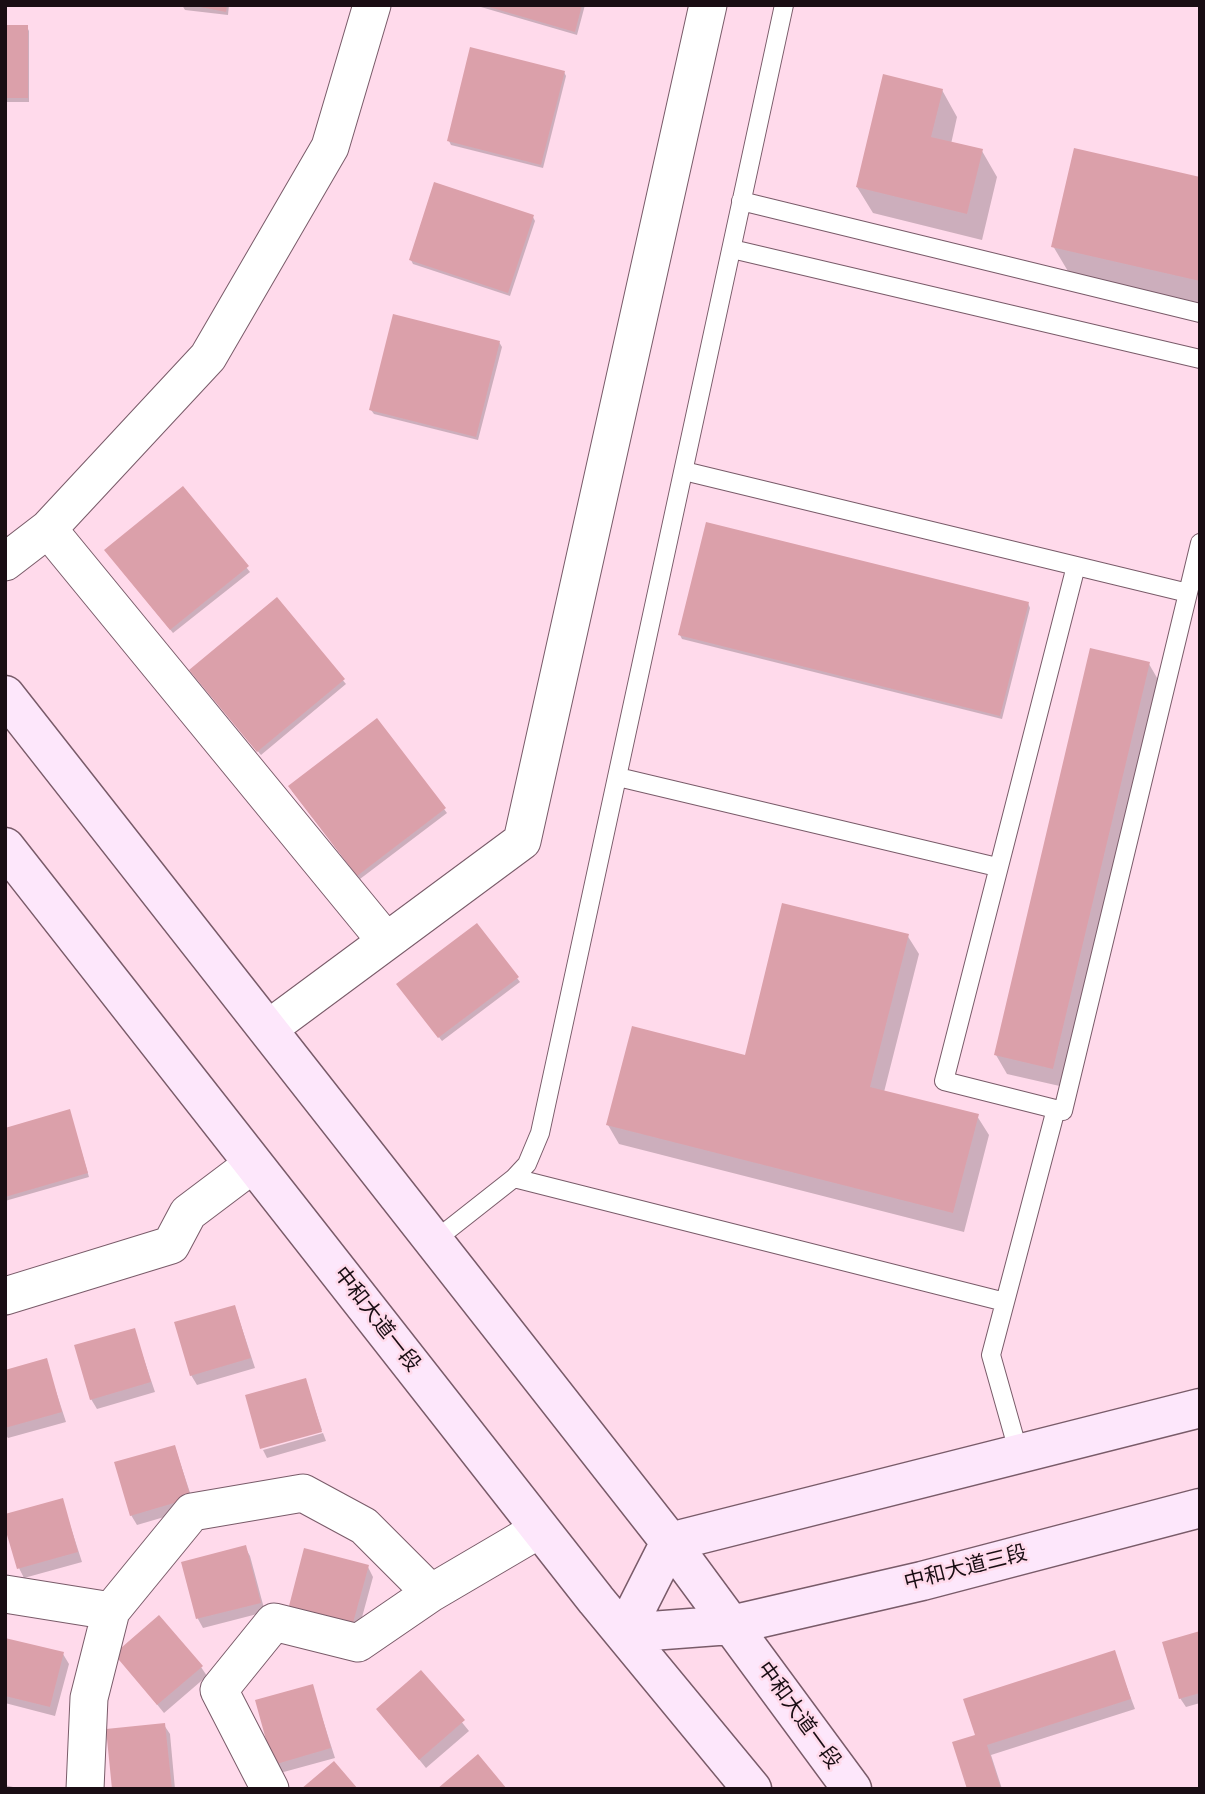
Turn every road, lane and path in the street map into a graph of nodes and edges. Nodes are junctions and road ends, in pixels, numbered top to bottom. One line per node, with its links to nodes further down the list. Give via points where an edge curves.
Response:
1 (372, 5): 9 (street, via 330,147 208,357)
2 (708, 5): 18 (street, via 522,841)
3 (784, 5): 4 (lane)
4 (741, 201): 5 (lane); 6 (lane)
5 (732, 249): 7 (lane); 8 (lane)
6 (1200, 313)
7 (1200, 359)
8 (684, 471): 12 (lane); 15 (lane)
9 (48, 529): 11 (street); 18 (street)
10 (1200, 543): 13 (lane)
11 (5, 562)
12 (1076, 566): 13 (lane); 17 (lane)
13 (1188, 593): 20 (lane, via 1063,1111)
14 (5, 695): 19 (main road, 中和大道一段)
15 (618, 777): 17 (lane); 22 (lane, via 540,1133 527,1164)
16 (5, 847): 21 (main road, 中和大道一段)
17 (997, 867): 20 (lane, via 944,1081)
18 (386, 941): 19 (street)
19 (268, 1029): 23 (main road, 中和大道一段)
20 (1056, 1109): 25 (lane)
21 (253, 1164): 24 (street, via 188,1213 171,1245); 29 (main road, 中和大道一段)
22 (514, 1178): 23 (lane); 25 (lane)
23 (434, 1241): 30 (main road, 中和大道一段)
24 (5, 1296)
25 (1005, 1302): 27 (lane, via 991,1355)
26 (1200, 1408): 27 (main road)
27 (1019, 1454): 30 (main road)
28 (1200, 1508): 34 (main road, 中和大道三段, via 922,1581)
29 (540, 1529): 31 (street); 35 (main road, 中和大道一段)
30 (670, 1542): 34 (main road, 中和大道一段); 35 (main road)
31 (431, 1593): 33 (street, via 364,1526 303,1493 191,1512); 37 (street, via 358,1643 274,1622 219,1690)
32 (5, 1594): 33 (street)
33 (111, 1611): 36 (street, via 89,1698)
34 (731, 1625): 35 (main road, 中和大道三段); 39 (main road, 中和大道一段)
35 (624, 1633): 38 (main road, 中和大道一段)
36 (85, 1789)
37 (270, 1789)
38 (752, 1789)
39 (852, 1789)

